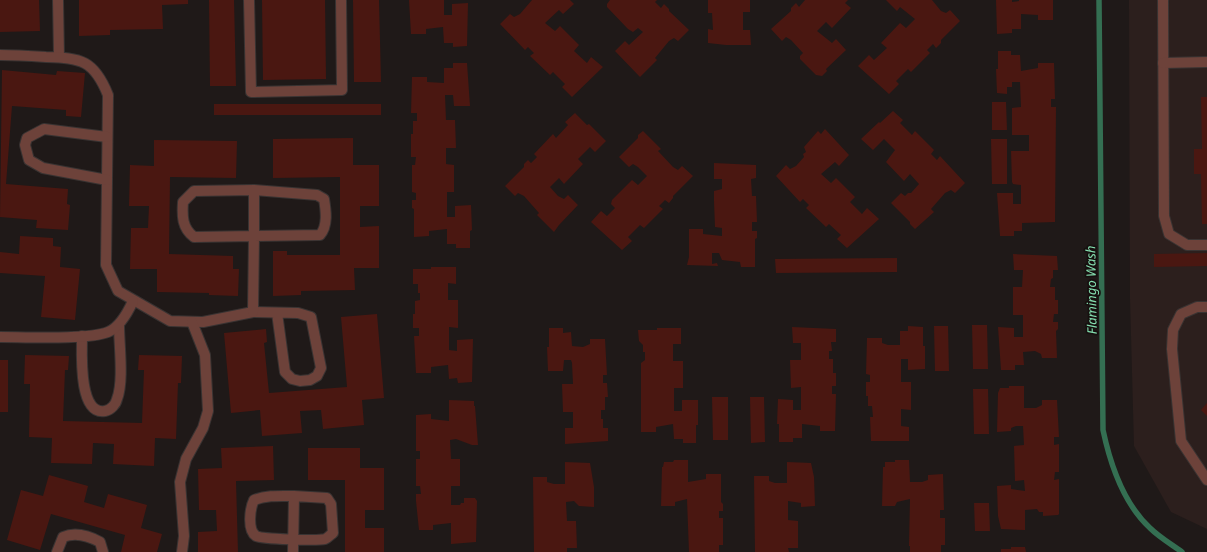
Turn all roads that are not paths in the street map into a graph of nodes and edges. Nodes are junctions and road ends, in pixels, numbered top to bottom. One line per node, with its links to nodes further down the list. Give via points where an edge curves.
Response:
1 (58, 0): 6 (lane)
2 (249, 0): 3 (lane, via 251,92 342,90)
3 (341, 0)
4 (1163, 0): 7 (lane)
5 (0, 55): 6 (lane)
6 (58, 57): 9 (lane, via 73,58 91,67 102,79 108,95)
7 (1163, 62): 8 (lane); 13 (lane, via 1164,216 1169,234 1187,245)
8 (1207, 62)
9 (107, 137): 10 (lane); 10 (lane, via 44,129 27,138 25,145 29,160 35,165)
10 (107, 180): 14 (lane, via 106,265 118,291)
11 (254, 190): 12 (lane); 12 (lane, via 194,191 183,202 184,226 194,237); 12 (lane, via 317,195 324,199 326,214 325,230 320,235)
12 (254, 236): 16 (lane)
13 (1207, 245)
14 (133, 301): 18 (lane, via 170,321); 19 (lane)
15 (1207, 307): 22 (lane, via 1197,307 1181,314 1173,330 1172,350 1181,441)
16 (253, 312): 17 (lane); 18 (lane)
17 (277, 313): 17 (lane, via 285,372 292,379 300,381 317,376 320,368 311,317 298,313)
18 (192, 322): 27 (lane, via 205,356 208,411 203,428 186,459 180,482 184,536)
19 (119, 325): 20 (lane, via 108,332); 20 (lane, via 120,386 114,406 106,412 98,411 93,406 84,390)
20 (82, 336): 21 (lane)
21 (0, 337)
22 (1207, 480)
23 (294, 496): 24 (lane); 24 (lane, via 327,498 331,504 333,533 320,540); 24 (lane, via 268,496 254,500 251,507 252,531 255,536)
24 (293, 539): 28 (lane)
25 (57, 552): 26 (lane, via 63,537 69,534 93,538 100,542)
26 (103, 552)
27 (182, 552)
28 (293, 552)

